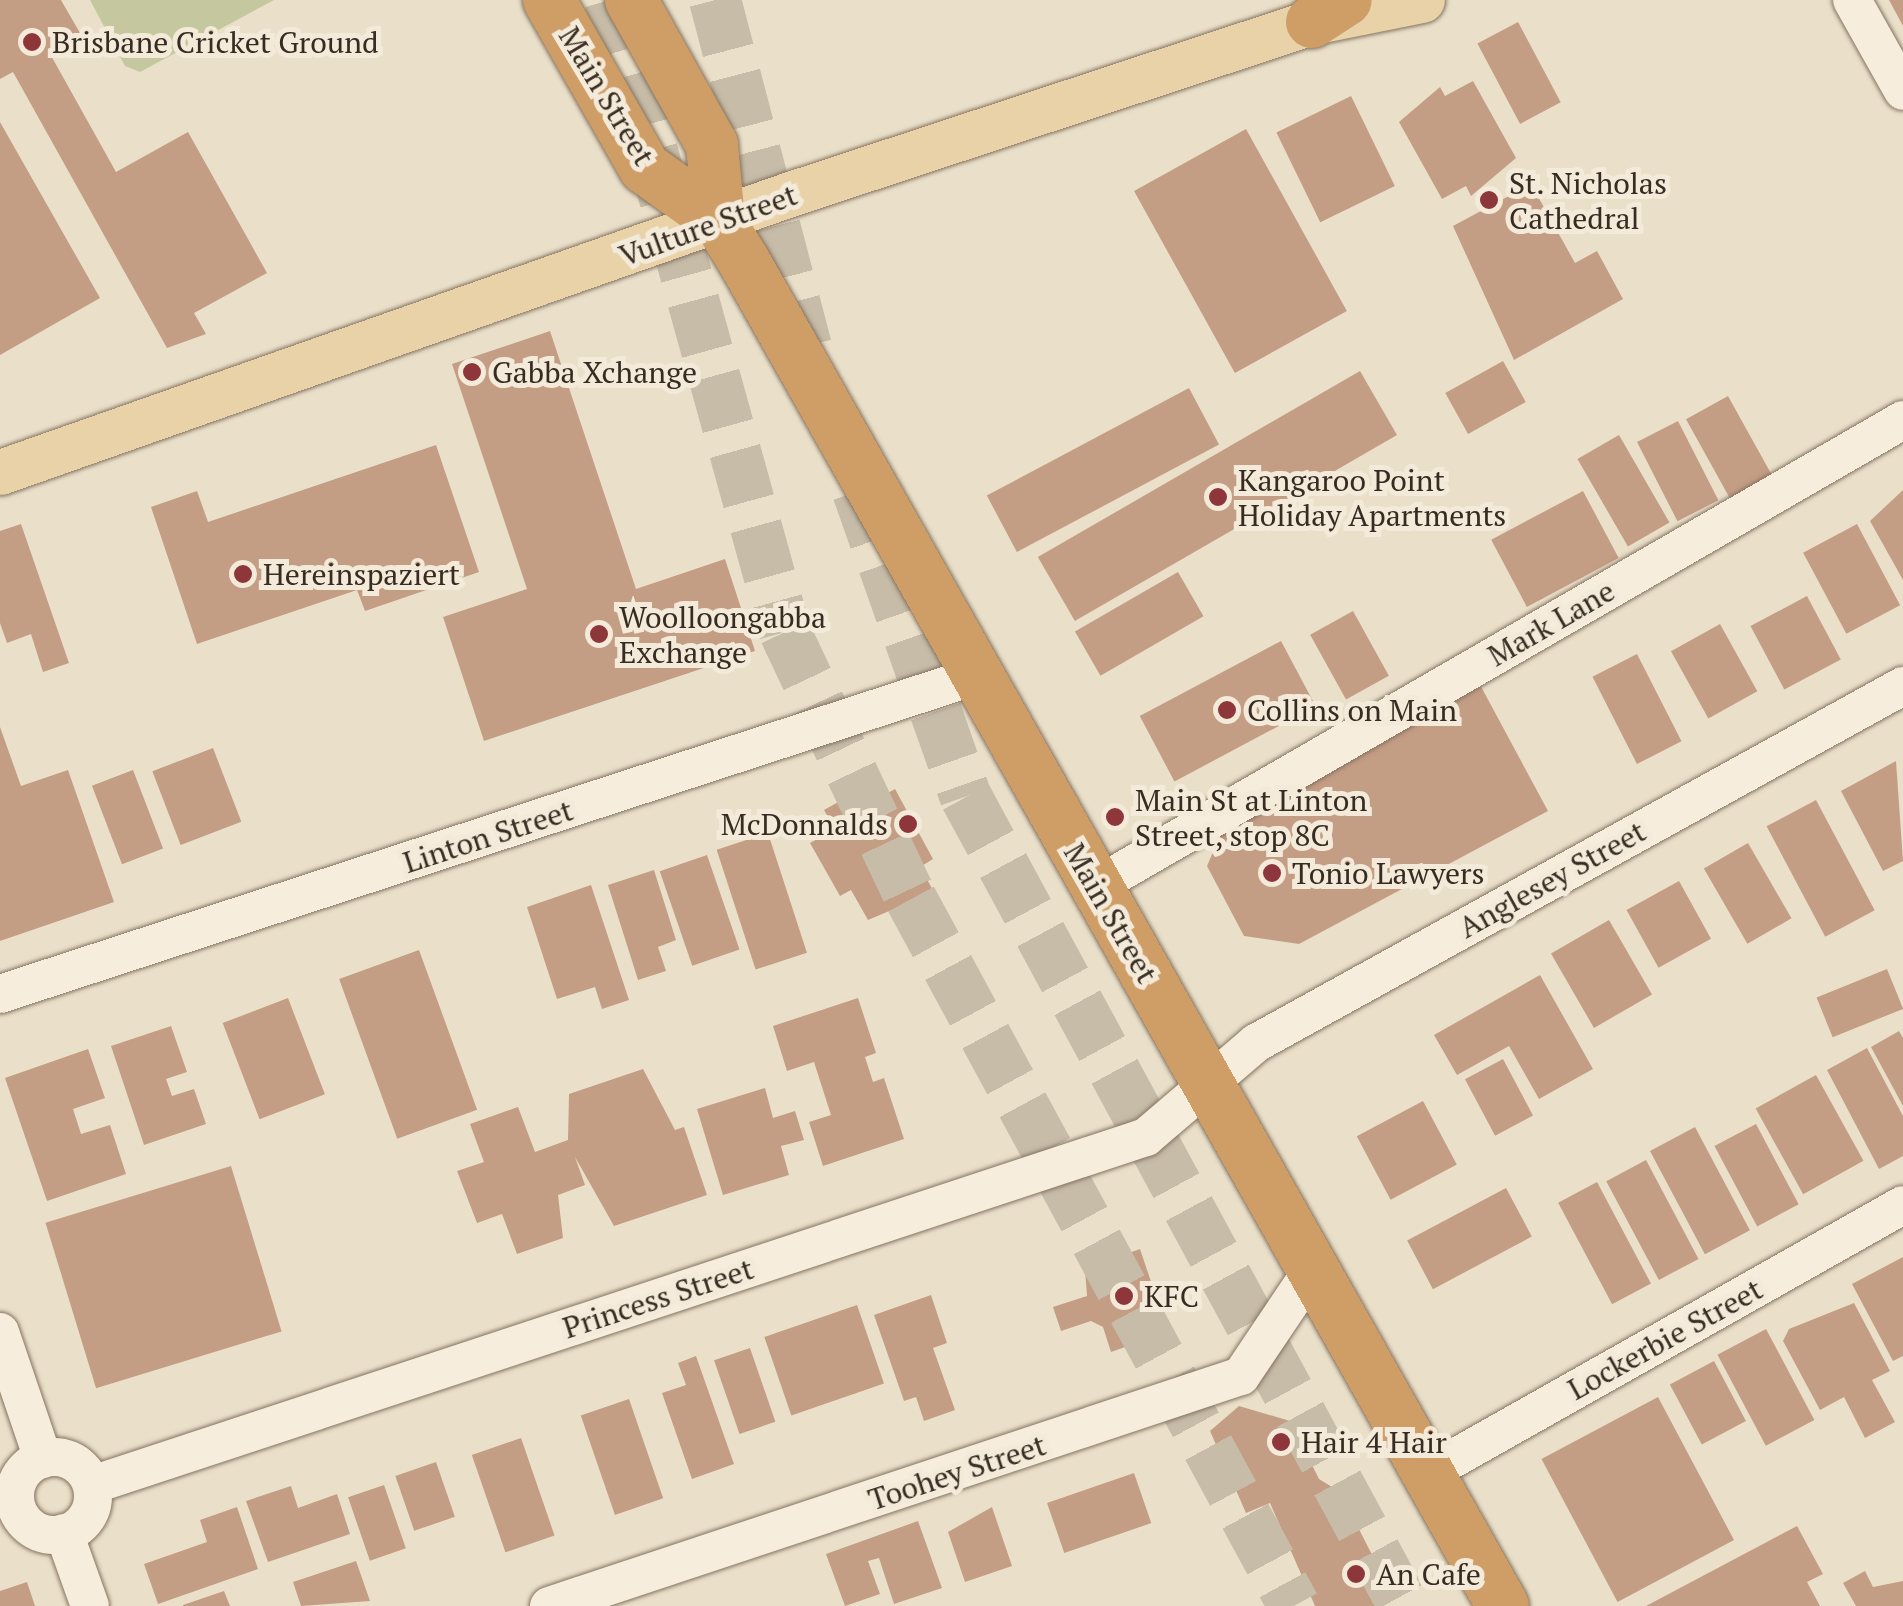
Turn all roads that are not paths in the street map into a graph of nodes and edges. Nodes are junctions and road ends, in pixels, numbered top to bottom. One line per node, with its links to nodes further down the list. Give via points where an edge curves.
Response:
1 (549, 0): 7 (highway, Main Street, via 644,168)
2 (631, 0): 7 (highway, Main Street, via 712,145)
3 (1422, 0): 5 (main road, Vulture Street)
4 (1852, 0): 6 (street)
5 (1329, 11): 7 (main road, Vulture Street)
6 (1903, 91)
7 (720, 221): 9 (main road, Vulture Street); 10 (highway, Main Street)
8 (1903, 420): 12 (street, Mark Lane)
9 (0, 472)
10 (975, 676): 12 (highway, Main Street); 13 (street, Linton Street)
11 (1903, 686): 14 (street, Anglesey Street, via 1268,1036)
12 (1096, 886): 14 (highway, Main Street)
13 (0, 994)
14 (1209, 1083): 16 (highway, Main Street); 20 (street, Princess Street, via 1146,1138)
15 (1903, 1204): 19 (street, Lockerbie Street)
16 (1312, 1269): 19 (highway, Main Street); 24 (street, Toohey Street, via 1241,1376)
17 (0, 1332): 18 (street)
18 (43, 1459): 20 (street, via 78,1465); 21 (street, via 18,1483)
19 (1428, 1474): 25 (highway, Main Street)
20 (92, 1485): 22 (street, via 91,1509)
21 (9, 1510): 22 (street, via 41,1532)
22 (64, 1533): 23 (street)
23 (90, 1606)
24 (548, 1606)
25 (1503, 1606)

